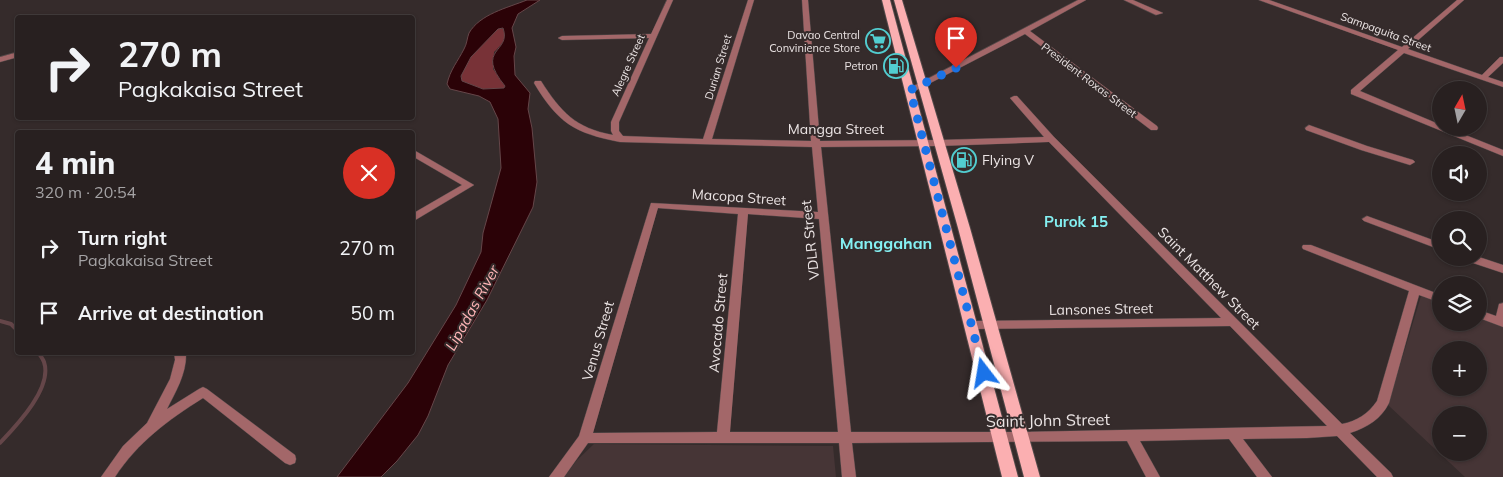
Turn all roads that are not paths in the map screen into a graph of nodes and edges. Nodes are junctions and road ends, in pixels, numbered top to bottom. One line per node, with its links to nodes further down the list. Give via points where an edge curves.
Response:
1 (670, 0): 14 (street, Alegre Street)
2 (751, 0): 30 (street, Durian Street)
3 (805, 0): 33 (street, VDLR Street)
4 (886, 0): 24 (main road)
5 (898, 0): 22 (main road)
6 (1083, 0): 13 (street)
7 (1127, 0): 12 (street)
8 (1262, 0): 11 (street, Sampaguita Street)
9 (1287, 0): 11 (street)
10 (1461, 0): 16 (street)
11 (1279, 6): 16 (street, Sampaguita Street)
12 (1158, 13)
13 (1025, 31): 22 (street); 26 (street, President Roxas Street)
14 (653, 36): 15 (street); 28 (street, Alegre Street, via 615,122 615,131)
15 (562, 38)
16 (1402, 51): 20 (street, Sampaguita Street); 34 (street, via 1354,92)
17 (15, 55): 19 (street)
18 (1503, 59): 20 (street)
19 (0, 60)
20 (1483, 78): 23 (street, Sampaguita Street)
21 (538, 83): 28 (street, Mangga Street, via 553,108 569,122 590,133)
22 (922, 85): 24 (street); 32 (main road)
23 (1503, 85)
24 (910, 90): 31 (main road)
25 (1014, 98): 29 (street, Saint Matthew Street)
26 (1154, 128)
27 (1309, 128): 36 (street)
28 (620, 139): 30 (street, Mangga Street)
29 (1052, 139): 32 (street, Mangga Street); 50 (street, Saint Matthew Street)
30 (707, 141): 33 (street, Mangga Street)
31 (924, 143): 32 (street, Mangga Street); 33 (street, Mangga Street); 52 (main road)
32 (939, 143): 53 (main road)
33 (816, 144): 39 (street, VDLR Street)
34 (1503, 153)
35 (415, 154): 40 (street, via 469,185)
36 (1410, 162)
37 (654, 205): 38 (street, Macopa Street); 61 (street, Venus Street)
38 (743, 211): 39 (street, Macopa Street); 62 (street, Avocado Street)
39 (823, 216): 63 (street, VDLR Street)
40 (415, 217)
41 (1367, 219): 42 (street)
42 (1432, 244)
43 (1307, 247): 46 (street)
44 (1487, 264): 45 (street)
45 (1503, 270)
46 (1415, 290): 47 (street); 56 (street, Saint John Street, via 1383,403 1378,412 1358,424)
47 (1432, 296)
48 (1503, 306): 51 (street)
49 (1487, 317): 51 (street)
50 (1232, 322): 53 (street, Lansones Street); 56 (street, Saint Matthew Street)
51 (1502, 322)
52 (972, 325): 53 (street, Lansones Street); 59 (main road)
53 (990, 325): 60 (main road)
54 (180, 355): 55 (street, via 181,365)
55 (153, 424): 64 (street, via 203,392); 65 (street, via 124,453)
56 (1338, 430): 57 (street, Saint John Street); 72 (street, Saint Matthew Street)
57 (1232, 434): 58 (street, Saint John Street); 71 (street)
58 (1131, 436): 60 (street, Saint John Street); 70 (street)
59 (1000, 437): 60 (street, Saint John Street); 63 (street, Saint John Street); 68 (main road)
60 (1020, 437): 69 (main road)
61 (585, 438): 62 (street, Saint John Street); 66 (street, Venus Street)
62 (723, 438): 63 (street, Saint John Street)
63 (845, 438): 67 (street, VDLR Street)
64 (290, 459)
65 (108, 477)
66 (556, 477)
67 (849, 477)
68 (1010, 477)
69 (1032, 477)
70 (1153, 477)
71 (1266, 477)
72 (1386, 477)

